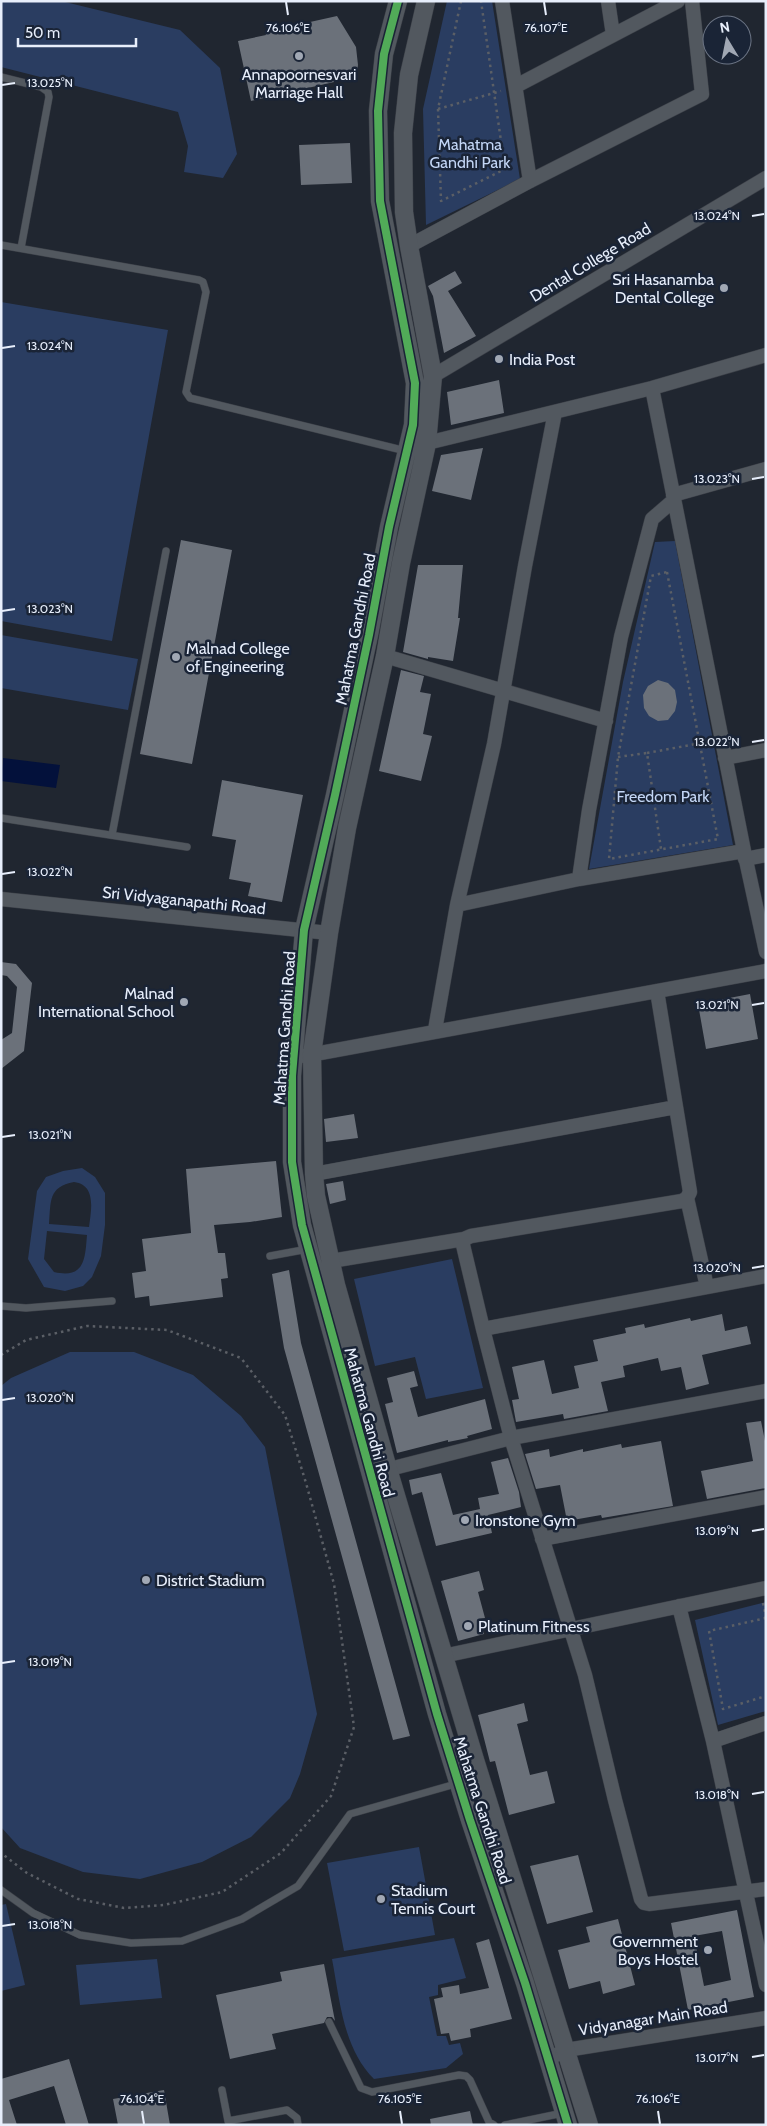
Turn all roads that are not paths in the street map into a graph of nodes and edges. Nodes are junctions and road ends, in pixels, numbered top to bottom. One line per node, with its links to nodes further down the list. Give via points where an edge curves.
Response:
1 (398, 1): 17 (street, Mahatma Gandhi Road, via 384,54 378,110 380,201)
2 (426, 1): 13 (street, Mahatma Gandhi Road, via 409,75 403,133 404,212)
3 (502, 1): 9 (street)
4 (608, 1): 7 (street)
5 (678, 1): 7 (street)
6 (692, 1): 11 (street, via 702,94)
7 (613, 35): 9 (street)
8 (1, 76): 14 (lane, via 40,87 48,92 49,97)
9 (516, 86): 11 (street)
10 (766, 178): 16 (street, Dental College Road)
11 (530, 181): 13 (street)
12 (1, 245): 14 (lane)
13 (409, 246): 16 (street, Mahatma Gandhi Road)
14 (21, 248): 21 (lane, via 204,282 206,292 186,392 190,398)
15 (766, 355): 18 (street)
16 (433, 376): 17 (street); 20 (street, Mahatma Gandhi Road)
17 (415, 383): 21 (street, Mahatma Gandhi Road, via 413,425)
18 (652, 388): 19 (street); 25 (street)
19 (555, 412): 20 (street); 28 (street, via 524,566)
20 (427, 442): 24 (street, Mahatma Gandhi Road)
21 (407, 451): 22 (street, Mahatma Gandhi Road)
22 (403, 469): 24 (street); 40 (street, Mahatma Gandhi Road, via 336,795)
23 (766, 470): 25 (street)
24 (421, 472): 27 (street, Mahatma Gandhi Road)
25 (674, 497): 29 (street, via 652,519 621,637); 31 (street)
26 (166, 551): 33 (lane)
27 (385, 656): 28 (street); 41 (street, Mahatma Gandhi Road)
28 (504, 691): 29 (street); 39 (street)
29 (606, 721): 37 (street)
30 (766, 750): 31 (street)
31 (725, 758): 35 (street)
32 (1, 818): 33 (lane)
33 (112, 835): 34 (lane)
34 (187, 847)
35 (744, 855): 36 (street); 37 (street); 42 (street)
36 (766, 855)
37 (579, 880): 39 (street)
38 (1, 899): 40 (street, Sri Vidyaganapathi Road)
39 (457, 905): 45 (street)
40 (304, 930): 41 (street, Sri Vidyaganapathi Road); 47 (street, Mahatma Gandhi Road)
41 (329, 933): 46 (street, Mahatma Gandhi Road)
42 (766, 952)
43 (766, 971): 44 (street)
44 (657, 991): 45 (street); 48 (street)
45 (435, 1030): 46 (street)
46 (312, 1054): 47 (street); 49 (street, Mahatma Gandhi Road)
47 (294, 1058): 52 (street, Mahatma Gandhi Road, via 292,1162)
48 (676, 1107): 49 (street); 50 (street, via 690,1192)
49 (314, 1174): 54 (street, Mahatma Gandhi Road)
50 (687, 1198): 51 (street); 56 (street)
51 (464, 1239): 54 (street); 59 (street)
52 (308, 1248): 53 (lane); 63 (street, Mahatma Gandhi Road)
53 (270, 1256)
54 (331, 1261): 62 (street, Mahatma Gandhi Road)
55 (766, 1276): 56 (street)
56 (707, 1287): 59 (street)
57 (112, 1301): 58 (lane, via 26,1308)
58 (1, 1306)
59 (483, 1329): 61 (street)
60 (766, 1391): 61 (street)
61 (511, 1438): 62 (street); 65 (street)
62 (388, 1469): 63 (street); 69 (street, Mahatma Gandhi Road)
63 (370, 1474): 73 (street, Mahatma Gandhi Road)
64 (766, 1498): 65 (street)
65 (542, 1539): 68 (street)
66 (766, 1588): 67 (street)
67 (679, 1606): 68 (street); 71 (street)
68 (570, 1628): 69 (street); 77 (street, via 585,1674 641,1900 649,1904)
69 (443, 1656): 72 (street, Mahatma Gandhi Road)
70 (766, 1723): 71 (street)
71 (713, 1740): 77 (street)
72 (475, 1760): 73 (street); 81 (street, Mahatma Gandhi Road)
73 (453, 1764): 74 (street, Mahatma Gandhi Road)
74 (460, 1783): 76 (lane, via 350,1814 298,1886 242,1919 182,1941 131,1944 80,1935 33,1913); 82 (street, Mahatma Gandhi Road)
75 (766, 1888): 77 (street)
76 (1, 1890)
77 (746, 1892): 78 (street)
78 (766, 1985)
79 (766, 2018): 81 (street, Vidyanagar Main Road)
80 (330, 2022): 86 (lane, via 361,2088 372,2092 466,2076 489,2122)
81 (566, 2050): 82 (street, Vidyanagar Main Road); 88 (street, Mahatma Gandhi Road)
82 (548, 2059): 84 (street, Mahatma Gandhi Road)
83 (222, 2090): 85 (lane, via 228,2121 287,2110 297,2118)
84 (566, 2119): 87 (lane)
85 (298, 2125)
86 (494, 2125)
87 (504, 2125)
88 (589, 2125)

